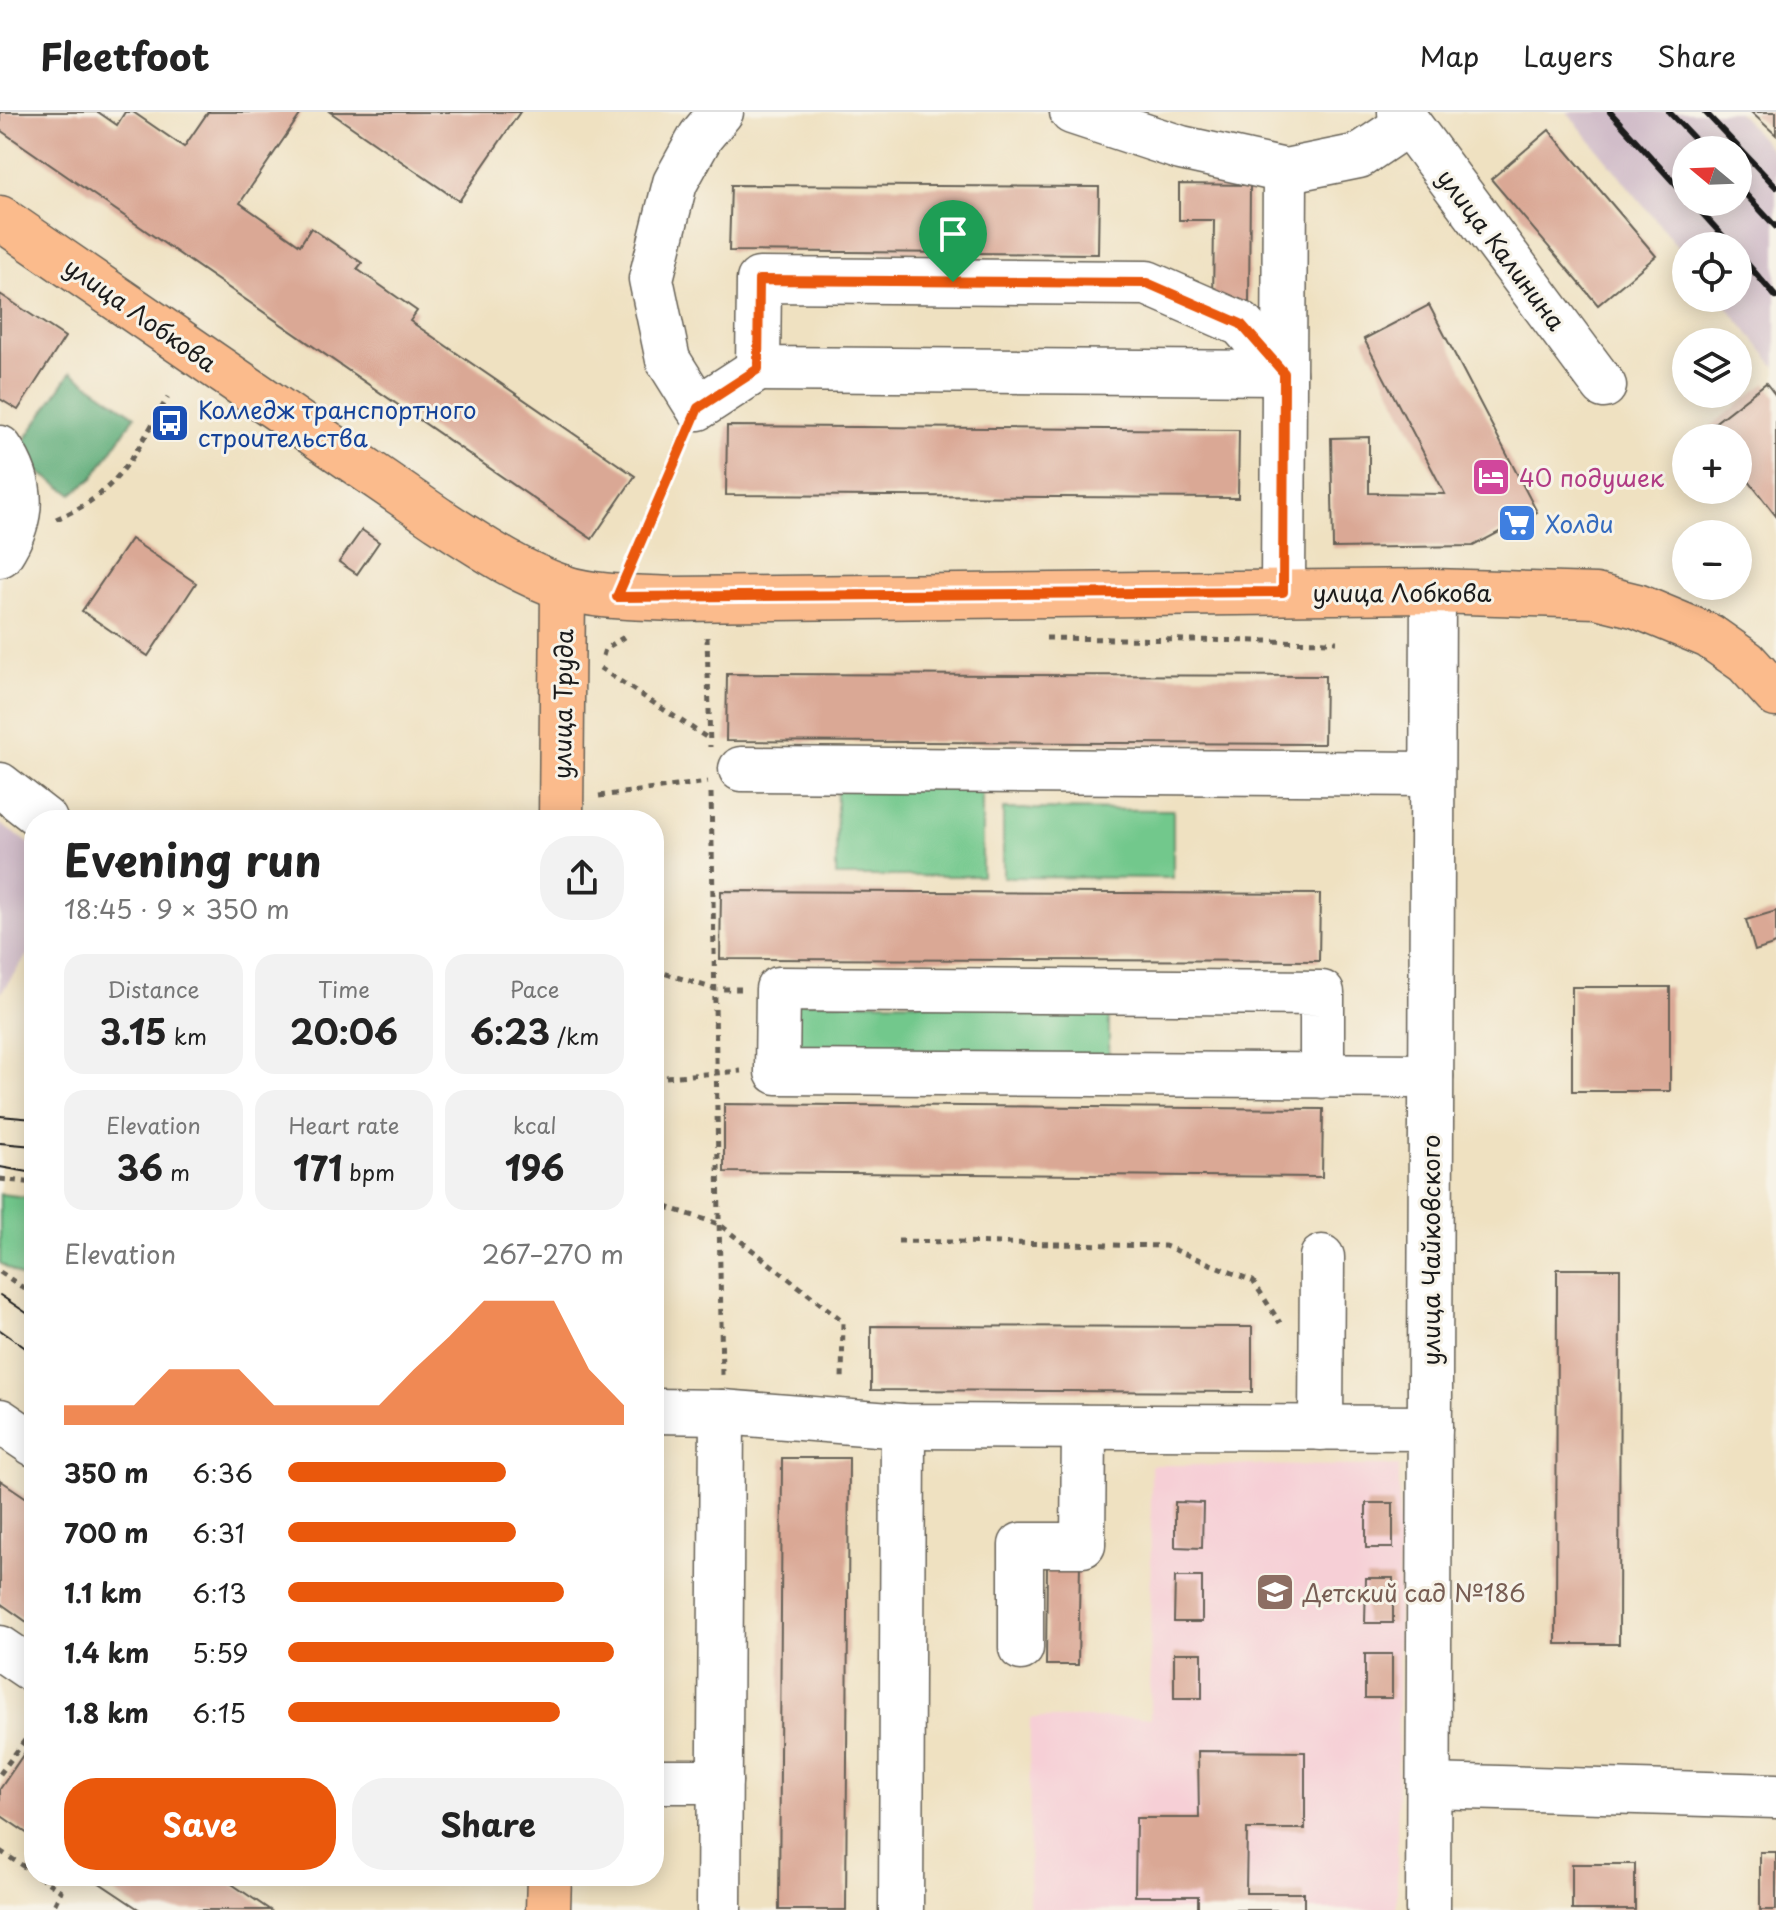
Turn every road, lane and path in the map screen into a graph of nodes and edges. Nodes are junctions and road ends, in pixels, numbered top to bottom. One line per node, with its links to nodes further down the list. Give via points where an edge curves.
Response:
1 (721, 112): 11 (street, via 675,183 651,279 668,360)
2 (1072, 112): 4 (street)
3 (1404, 117): 5 (street, via 1359,156); 9 (street, улица Калинина)
4 (1130, 122): 5 (street, via 1181,148)
5 (1285, 171): 8 (street)
6 (0, 218): 14 (main road, улица Лобкова, via 438,519 507,563)
7 (758, 369): 8 (street); 8 (street, via 759,280 1147,283 1241,324); 11 (street)
8 (1284, 373): 16 (street)
9 (1604, 386)
10 (168, 397): 13 (path, via 111,488 77,511)
11 (698, 408): 17 (path)
12 (0, 448): 13 (street, via 12,466)
13 (11, 530)
14 (563, 587): 17 (main road, улица Лобкова); 31 (main road, улица Труда)
15 (1433, 591): 16 (main road, улица Лобкова); 23 (main road, улица Лобкова, via 1596,596 1637,606 1709,636 1746,662); 26 (street, улица Чайковского)
16 (1283, 592): 17 (main road, улица Лобкова)
17 (624, 616): 21 (path, via 619,638 605,649)
18 (694, 633): 24 (path, via 707,633)
19 (1038, 637): 20 (path)
20 (1337, 642)
21 (599, 668): 22 (path); 24 (path)
22 (599, 684)
23 (1776, 695)
24 (710, 739): 25 (path)
25 (718, 768): 26 (street); 29 (path); 34 (path)
26 (1430, 774): 37 (street, улица Чайковского)
27 (598, 780): 29 (path)
28 (0, 785): 30 (street)
29 (598, 796): 32 (path)
30 (32, 810)
31 (579, 810)
32 (583, 810)
33 (664, 973): 34 (path)
34 (715, 989): 35 (path)
35 (716, 1071): 38 (path); 42 (path)
36 (1322, 1076): 36 (street, via 1322,993 778,989 777,1072); 37 (street)
37 (1431, 1076): 55 (street, улица Чайковского)
38 (664, 1077)
39 (0, 1179): 40 (path)
40 (24, 1182)
41 (664, 1206): 42 (path)
42 (719, 1224): 49 (path); 51 (path, via 843,1321)
43 (898, 1241): 47 (path, via 1165,1246 1253,1281 1280,1318)
44 (1322, 1257): 54 (street)
45 (0, 1272): 46 (path)
46 (24, 1288)
47 (1281, 1334)
48 (664, 1411): 49 (street)
49 (722, 1412): 51 (street); 63 (street)
50 (0, 1421): 56 (street)
51 (842, 1421): 52 (street)
52 (903, 1426): 53 (street); 73 (street)
53 (1084, 1427): 54 (street); 58 (street, via 1083,1545 1021,1545)
54 (1321, 1428): 55 (street)
55 (1430, 1428): 64 (street, улица Чайковского)
56 (24, 1437)
57 (0, 1648): 59 (street)
58 (1021, 1648)
59 (24, 1664)
60 (24, 1742): 61 (path)
61 (0, 1774)
62 (664, 1781): 63 (street)
63 (720, 1781): 72 (street)
64 (1429, 1786): 65 (street); 74 (street, улица Чайковского)
65 (1776, 1796)
66 (0, 1851): 67 (path)
67 (24, 1867)
68 (53, 1886): 70 (path, via 61,1891)
69 (549, 1886): 71 (main road)
70 (52, 1910)
71 (548, 1910)
72 (719, 1910)
73 (901, 1910)
74 (1428, 1910)

